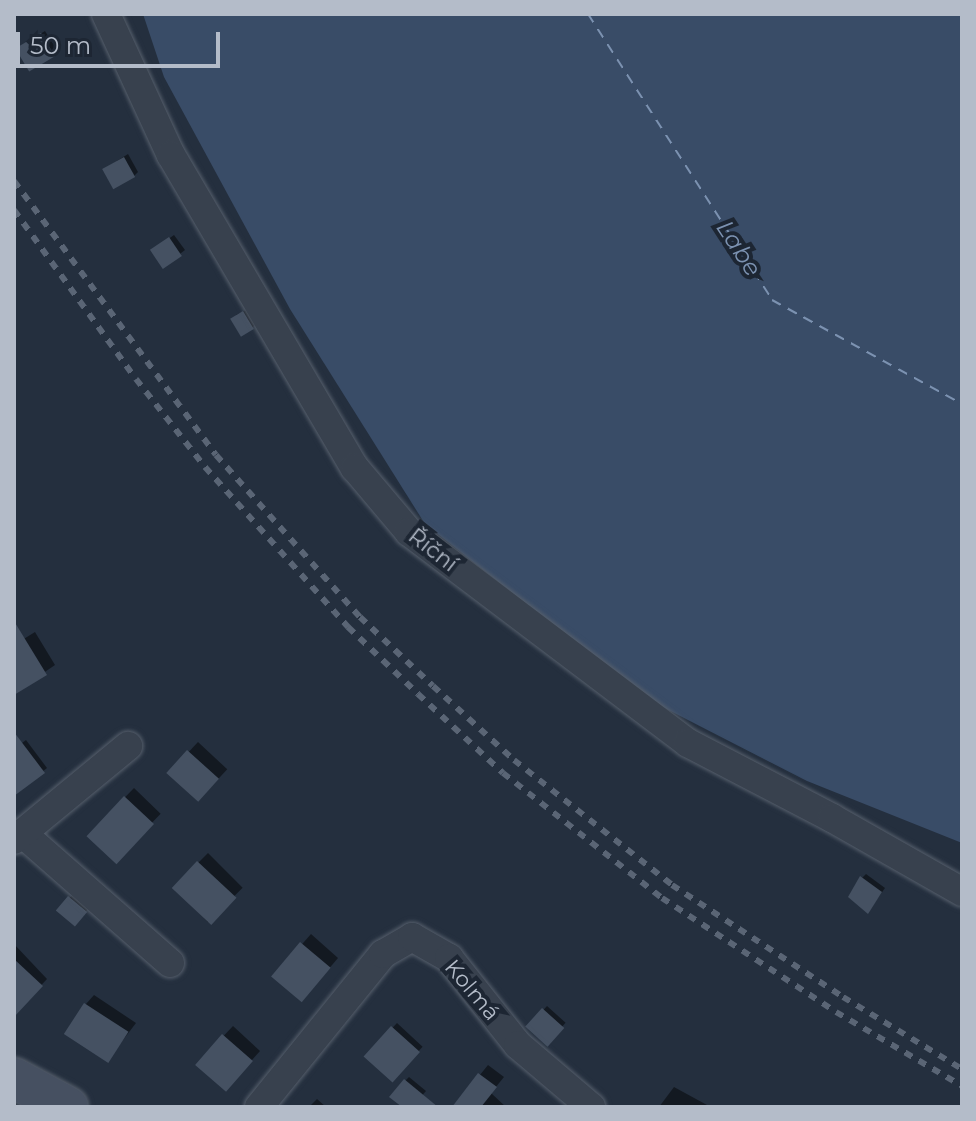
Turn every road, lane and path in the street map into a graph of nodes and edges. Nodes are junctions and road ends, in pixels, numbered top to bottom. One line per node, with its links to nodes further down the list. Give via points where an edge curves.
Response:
1 (106, 14): 4 (street, Říční, via 179,169 355,468 409,532 688,743)
2 (128, 746): 3 (street)
3 (18, 837): 5 (street)
4 (962, 892)
5 (170, 963)
6 (14, 1078): 7 (main road)
7 (68, 1107)
8 (259, 1107): 9 (street, Kolmá, via 383,954 412,937 449,958 518,1045)
9 (591, 1107)

